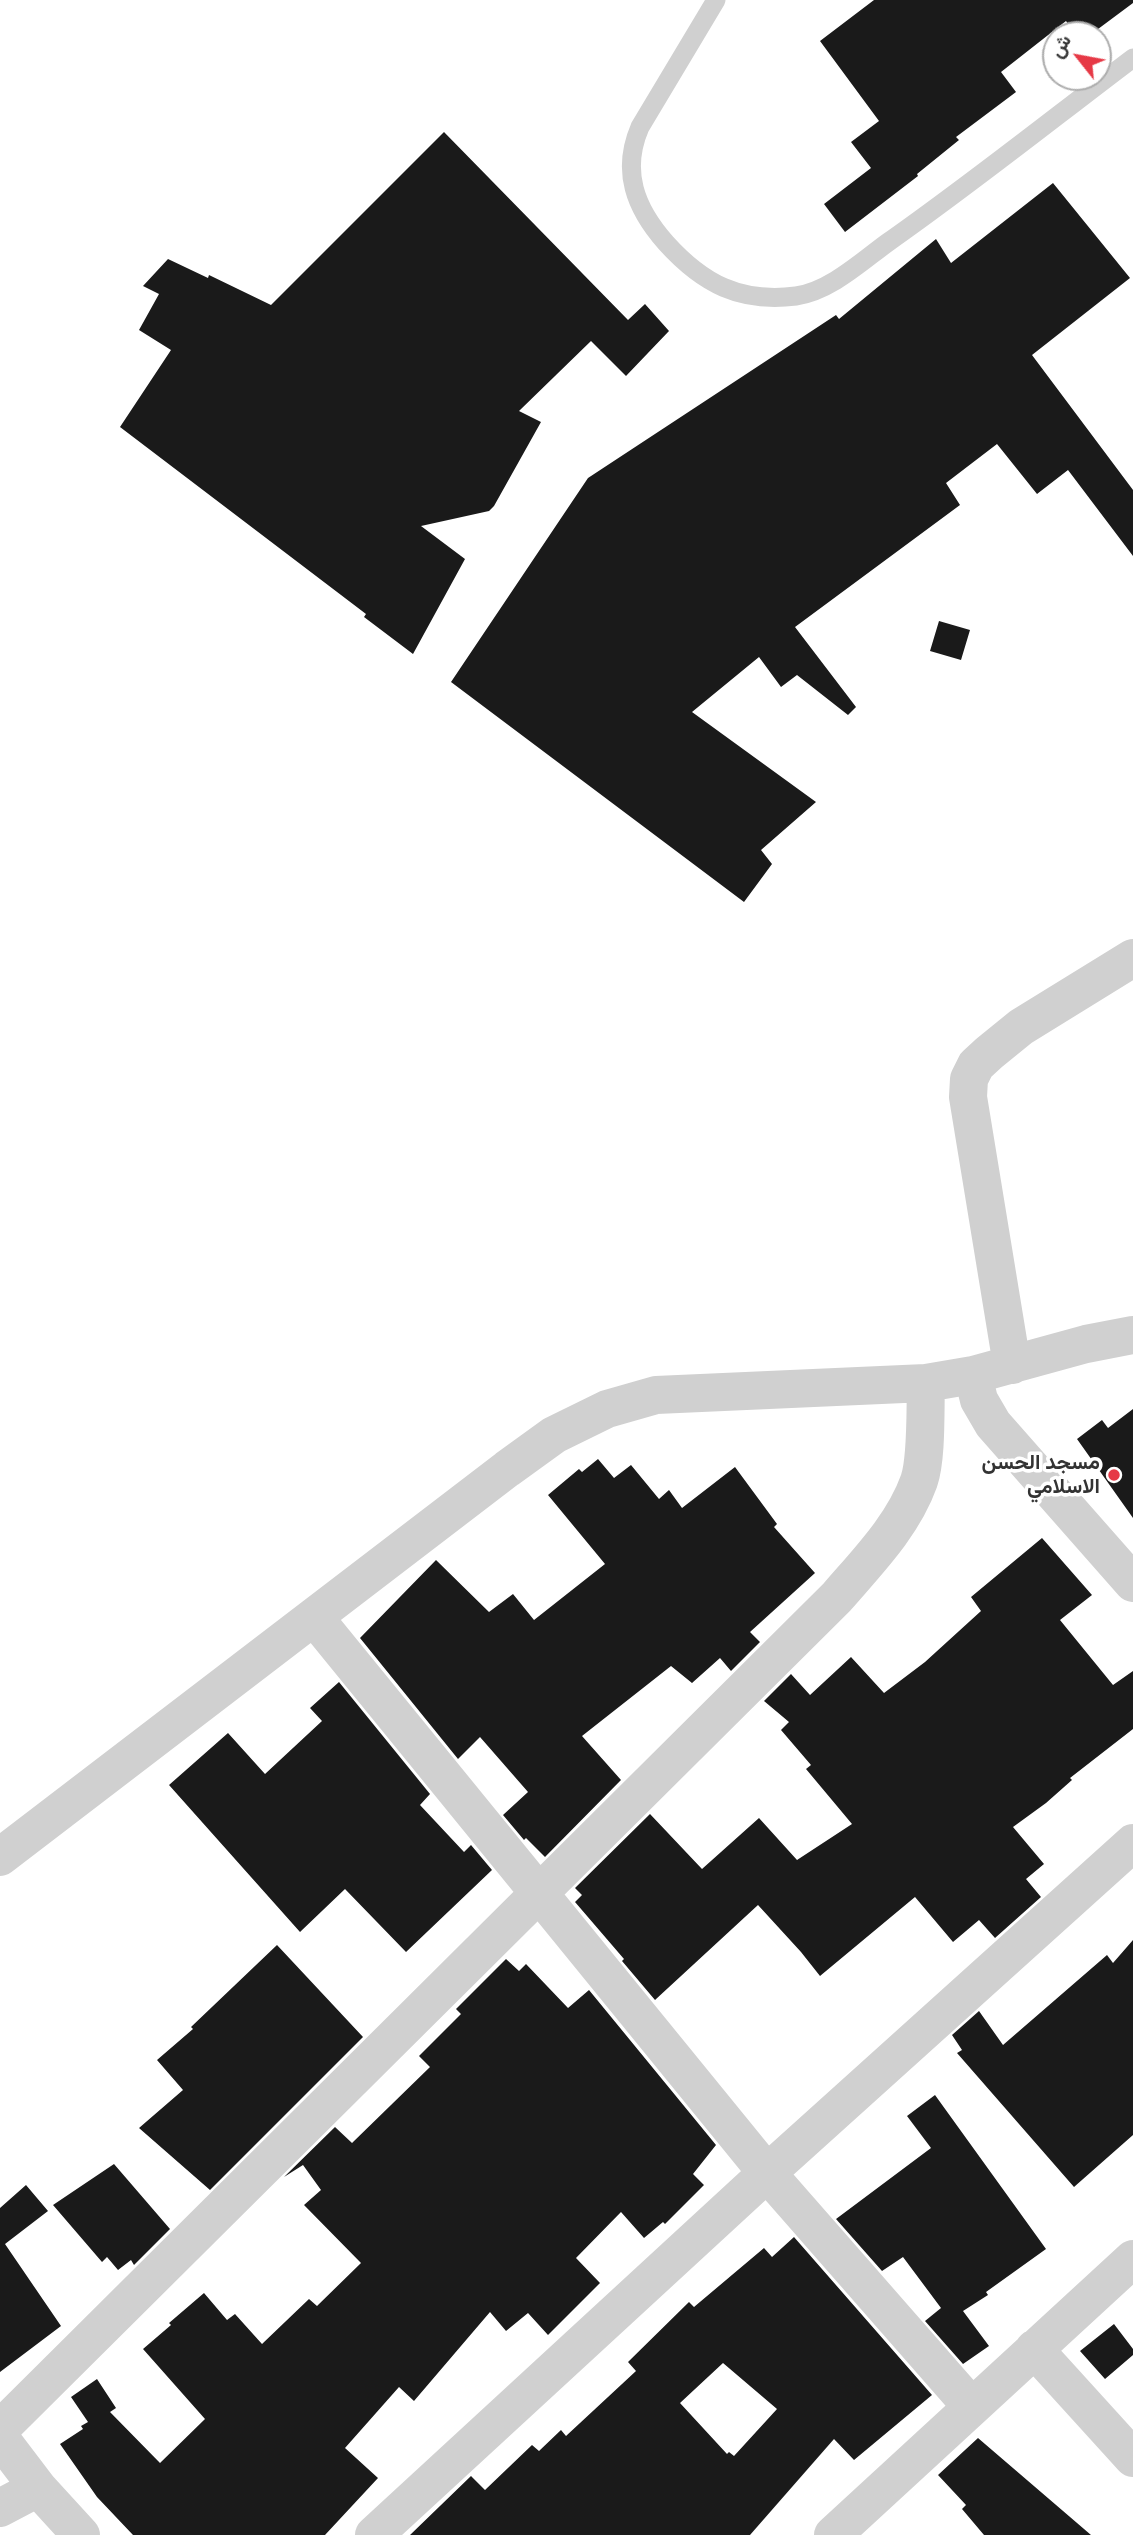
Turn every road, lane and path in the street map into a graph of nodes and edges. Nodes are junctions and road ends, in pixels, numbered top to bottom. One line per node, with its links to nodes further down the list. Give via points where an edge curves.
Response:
1 (716, 0): 2 (lane, via 639,127 629,171 639,204 682,261 717,286 741,295 799,296 830,284 946,202)
2 (1133, 58)
3 (1133, 958): 5 (street, via 1021,1027 976,1065 969,1079 968,1097)
4 (1133, 1335): 5 (street)
5 (1012, 1365): 6 (street)
6 (973, 1375): 7 (street); 8 (street, via 979,1400 993,1424)
7 (926, 1383): 9 (street, via 656,1395 607,1409 544,1442); 12 (street, via 920,1479 887,1537 837,1597)
8 (1133, 1583)
9 (314, 1617): 11 (street); 12 (street)
10 (1133, 1843): 13 (street)
11 (0, 1857)
12 (540, 1894): 13 (street); 17 (street)
13 (767, 2173): 16 (street); 23 (street)
14 (1133, 2259): 15 (street)
15 (1034, 2349): 16 (street); 19 (street)
16 (971, 2406): 24 (street)
17 (0, 2429)
18 (0, 2438): 20 (street)
19 (1133, 2458)
20 (38, 2488): 21 (street); 22 (street)
21 (0, 2508)
22 (81, 2535)
23 (374, 2535)
24 (833, 2535)

